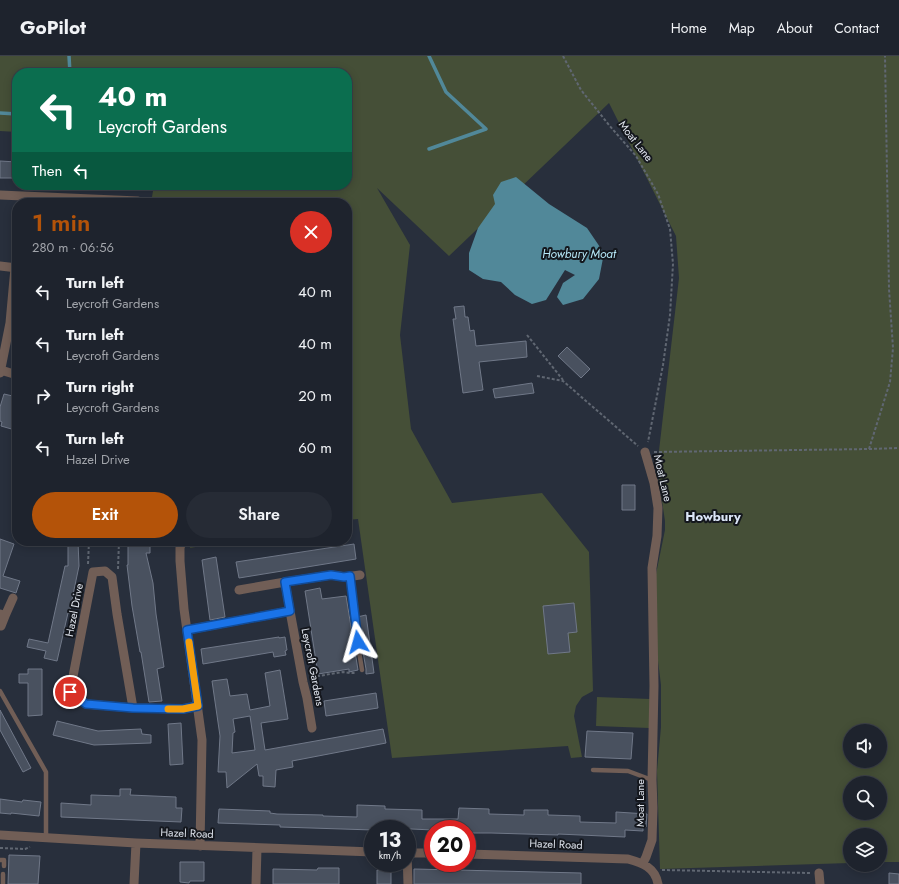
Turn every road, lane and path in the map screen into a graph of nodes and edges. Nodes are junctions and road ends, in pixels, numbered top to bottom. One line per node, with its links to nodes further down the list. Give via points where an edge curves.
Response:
1 (563, 56): 15 (path, Moat Lane, via 581,90 636,156 658,194 670,229 674,264 670,315 663,365)
2 (885, 56): 13 (path, via 889,289 893,348 890,382)
3 (0, 195): 4 (street)
4 (42, 198)
5 (0, 266): 6 (street)
6 (12, 268)
7 (12, 305): 9 (street)
8 (527, 335): 12 (path)
9 (0, 371): 10 (street)
10 (12, 374)
11 (537, 376): 12 (path)
12 (563, 381): 15 (path)
13 (869, 448): 14 (path); 15 (path)
14 (899, 448)
15 (645, 452): 34 (street, Moat Lane, via 658,508 652,568)
16 (181, 546): 25 (street)
17 (360, 575): 18 (street)
18 (350, 576): 19 (street, via 331,575); 26 (lane)
19 (285, 582): 20 (street); 22 (street, Leycroft Gardens)
20 (239, 590)
21 (13, 598): 23 (street)
22 (290, 611): 25 (street); 28 (street, Leycroft Gardens)
23 (3, 615): 24 (street)
24 (1, 626)
25 (187, 630): 30 (street)
26 (362, 670)
27 (356, 672): 28 (path)
28 (302, 678): 32 (street, Leycroft Gardens)
29 (0, 691): 38 (lane, via 46,772)
30 (198, 706): 31 (street, Hazel Drive, via 183,709); 40 (street, via 202,740)
31 (133, 708): 31 (street, Hazel Drive, via 112,577 105,571 93,572 70,692 86,704)
32 (312, 728)
33 (593, 770): 34 (lane, via 628,771)
34 (652, 780): 45 (street, Moat Lane, via 652,840)
35 (191, 825): 36 (path, via 190,829)
36 (180, 834)
37 (0, 835): 38 (street, Hazel Road)
38 (46, 837): 39 (street, Hazel Road)
39 (136, 843): 40 (street, Hazel Road); 52 (street)
40 (200, 846): 41 (street, Hazel Road)
41 (256, 848): 42 (street, Hazel Road); 53 (street)
42 (364, 852)
43 (476, 854): 45 (street, Hazel Road, via 628,859)
44 (0, 860): 46 (lane, via 4,860)
45 (643, 863): 55 (street, via 654,874)
46 (4, 866)
47 (663, 870): 49 (path)
48 (408, 872): 54 (street)
49 (819, 873): 56 (street)
50 (3, 874): 51 (lane)
51 (3, 884)
52 (134, 884)
53 (256, 884)
54 (408, 884)
55 (658, 884)
56 (820, 884)

